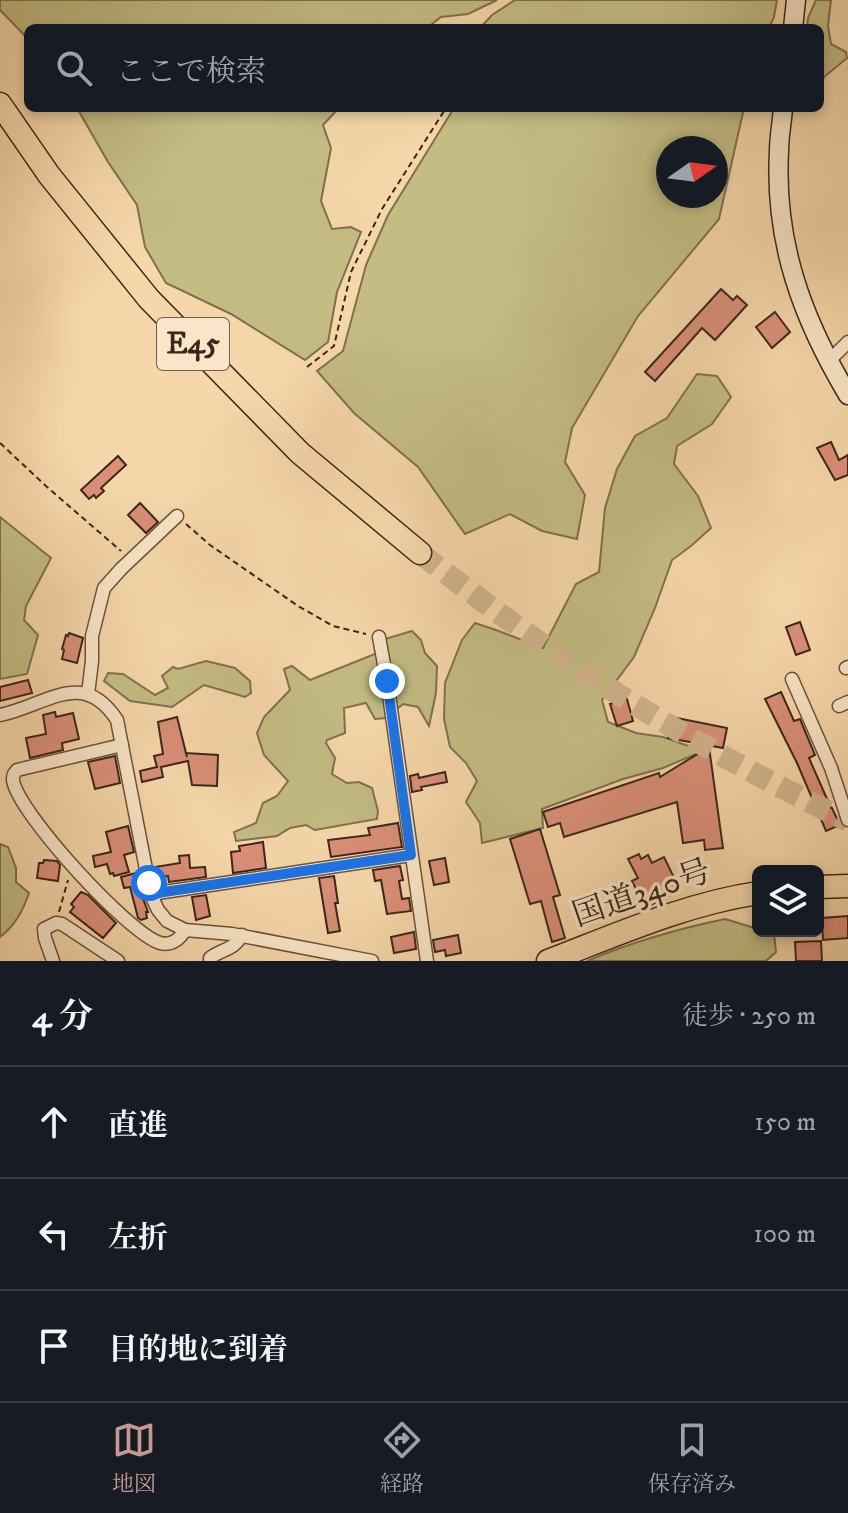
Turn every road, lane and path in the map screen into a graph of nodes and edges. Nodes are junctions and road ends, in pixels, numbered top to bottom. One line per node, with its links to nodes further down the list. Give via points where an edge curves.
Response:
1 (796, 0): 2 (street)
2 (793, 24)
3 (0, 104): 12 (highway, E45, via 49,175 149,299 300,453)
4 (443, 112): 8 (path, via 382,209 351,272 334,346)
5 (783, 112): 7 (street, via 779,197 785,241 796,288)
6 (848, 342): 7 (street)
7 (829, 361): 9 (street)
8 (307, 367)
9 (848, 395)
10 (0, 443): 13 (path)
11 (177, 516): 13 (street); 14 (path, via 298,606 333,626)
12 (420, 553)
13 (131, 560): 16 (street, via 104,588 92,636)
14 (379, 637): 20 (street)
15 (792, 679): 19 (street)
16 (88, 694): 17 (street, via 68,693); 18 (street, via 117,720)
17 (0, 715)
18 (122, 745): 21 (street, via 25,766 14,774 24,804); 25 (street)
19 (848, 820)
20 (411, 855): 25 (street); 33 (street)
21 (74, 868): 26 (path); 27 (street, via 153,939 171,943)
22 (848, 886): 23 (highway)
23 (824, 887)
24 (752, 894): 34 (highway, 国道340号, via 706,903)
25 (151, 895): 27 (street, via 167,921)
26 (56, 923): 29 (street, via 44,929); 30 (street)
27 (185, 930): 28 (street)
28 (242, 935): 31 (street); 32 (street)
29 (53, 961)
30 (118, 961)
31 (210, 961)
32 (372, 961)
33 (427, 961)
34 (548, 961)

